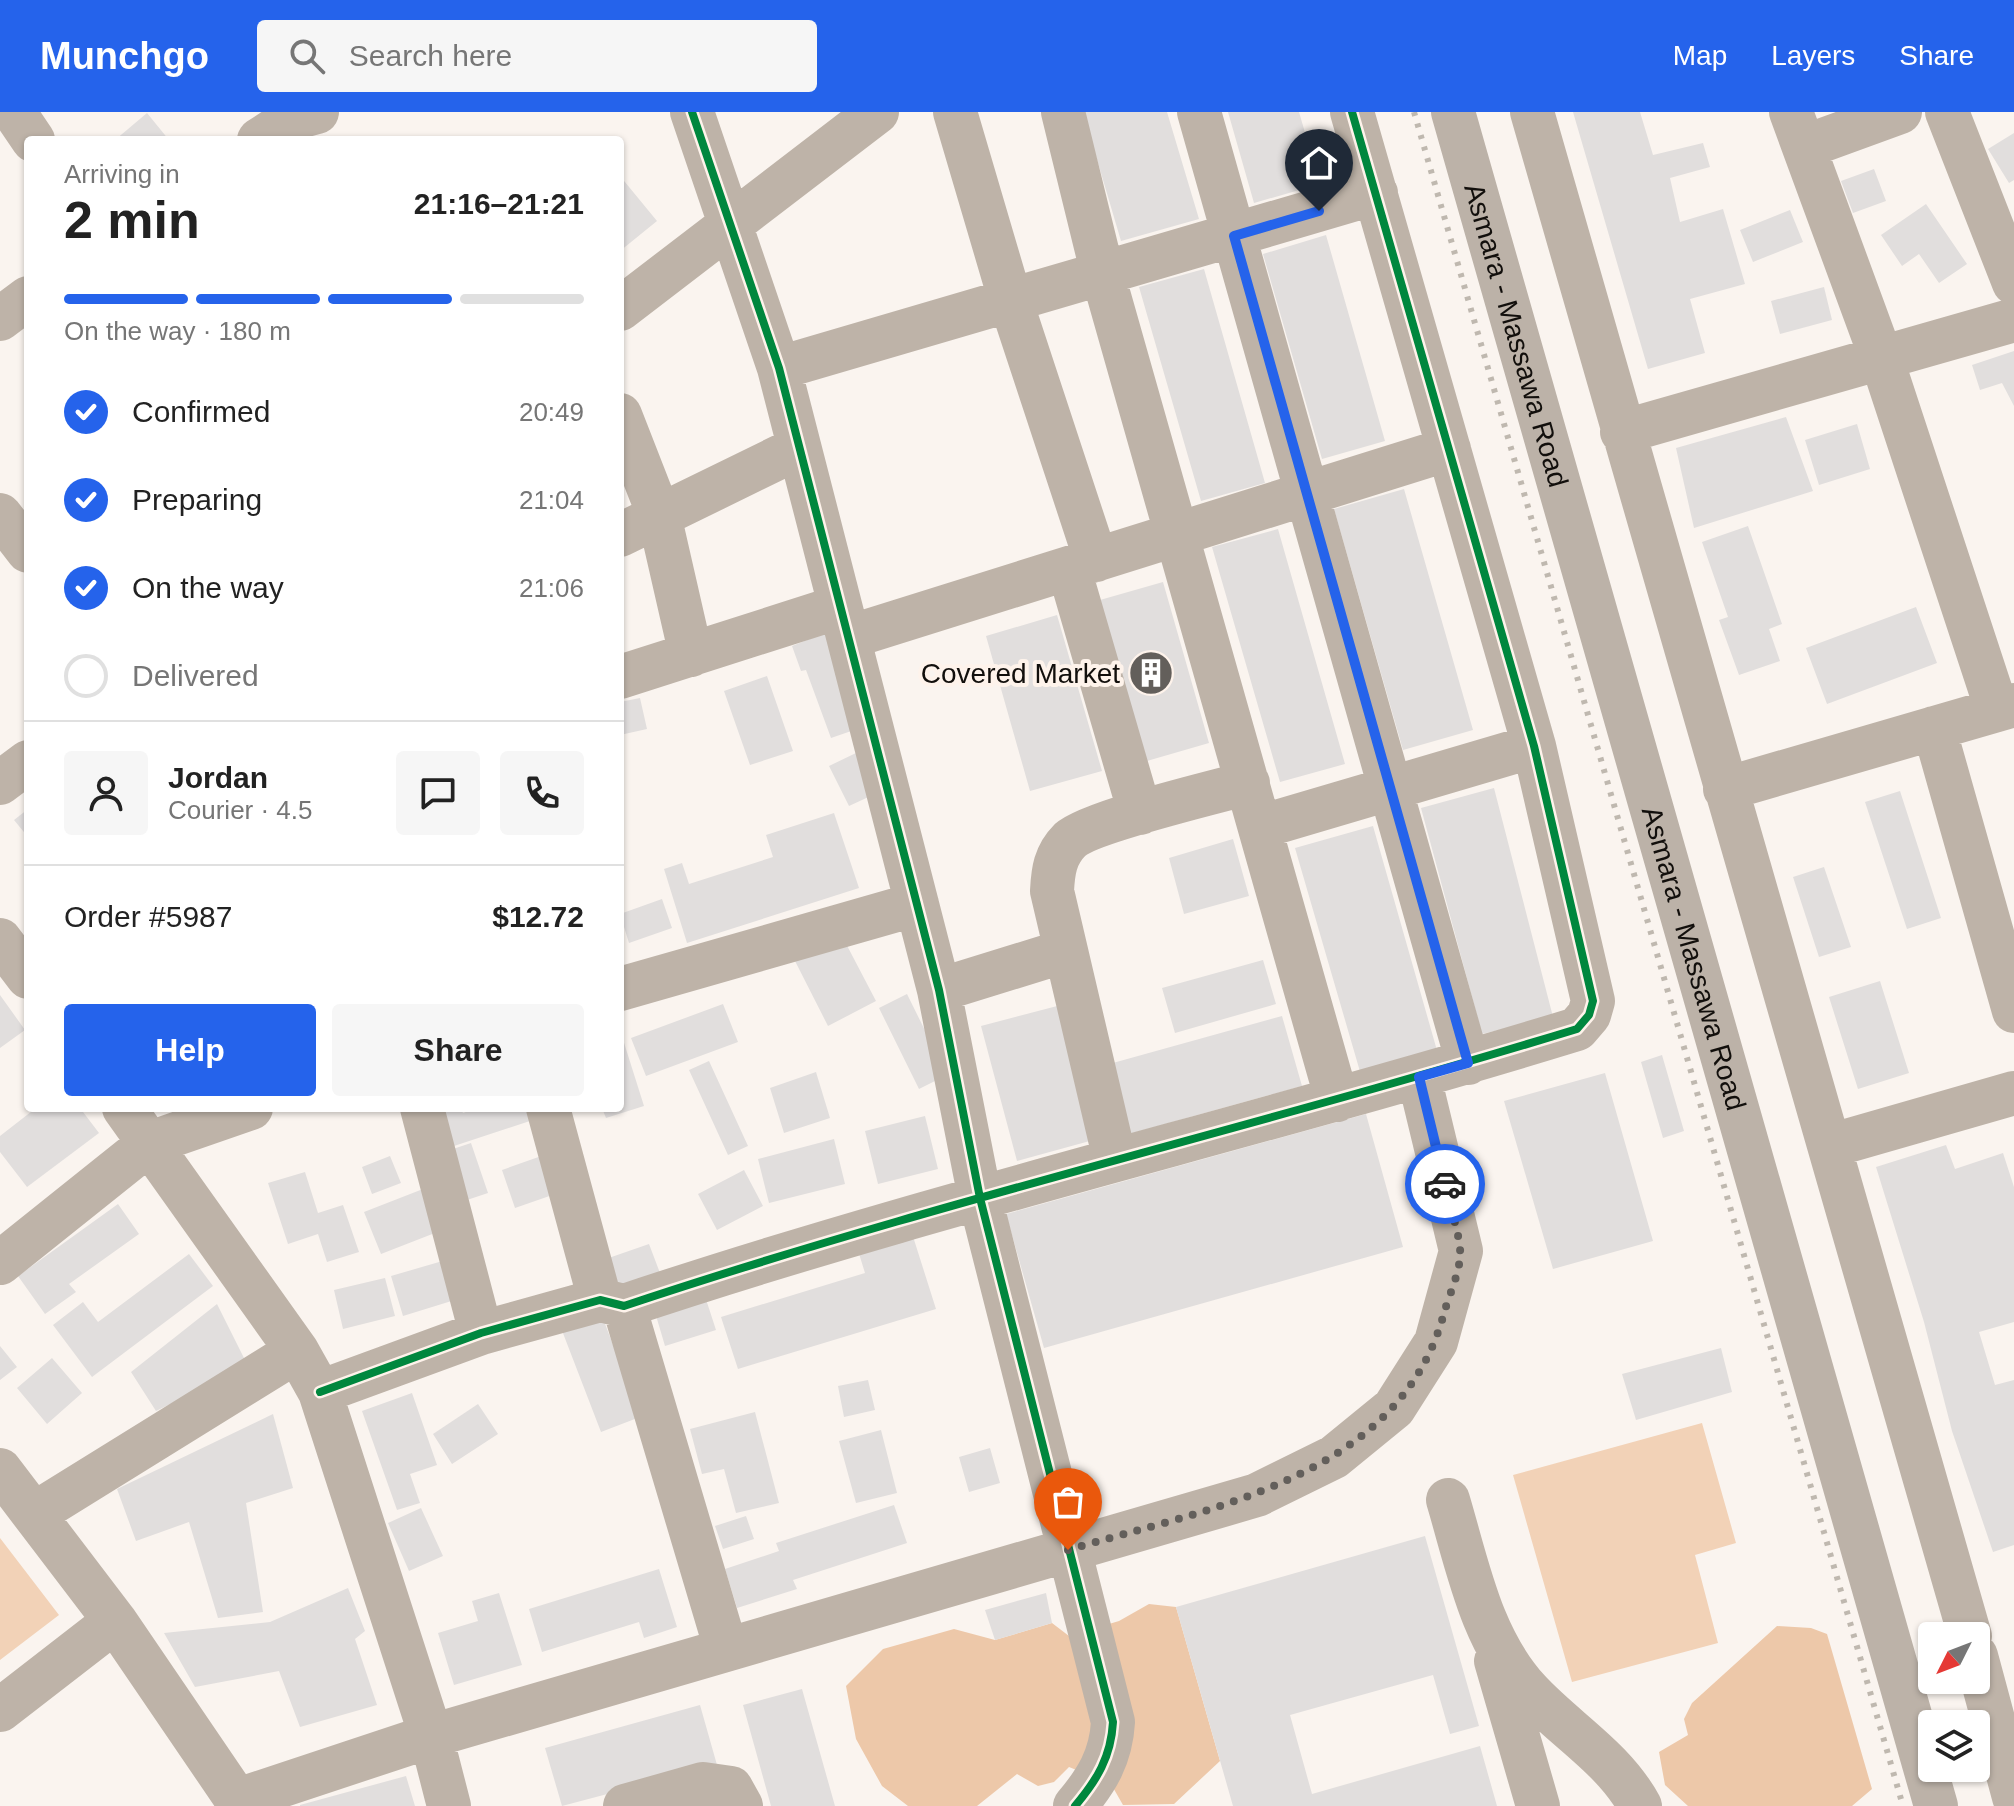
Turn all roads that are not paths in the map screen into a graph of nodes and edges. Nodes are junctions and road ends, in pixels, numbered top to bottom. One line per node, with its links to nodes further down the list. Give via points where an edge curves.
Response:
1 (14, 112): 13 (street)
2 (692, 112): 15 (street)
3 (877, 112): 15 (street)
4 (955, 112): 20 (street)
5 (1063, 112): 17 (street)
6 (1199, 112): 16 (street)
7 (1352, 112): 14 (street)
8 (1453, 112): 93 (highway, Asmara - Massawa Road)
9 (1532, 112): 27 (street)
10 (1900, 112): 12 (street)
11 (1947, 112): 18 (street)
12 (1798, 130): 24 (street)
13 (30, 136)
14 (1376, 193): 16 (street); 29 (street)
15 (729, 228): 21 (street); 25 (street)
16 (1234, 236): 17 (street); 30 (street)
17 (1103, 275): 20 (street); 34 (street)
18 (2014, 283)
19 (24, 301): 22 (street)
20 (1011, 302): 25 (street); 36 (street)
21 (624, 306)
22 (0, 319)
23 (2014, 320): 24 (street)
24 (1881, 357): 27 (street); 40 (street)
25 (779, 368): 28 (street)
26 (624, 425): 32 (street)
27 (1622, 432): 47 (street)
28 (798, 448): 32 (street); 37 (street)
29 (1449, 449): 30 (street); 42 (street)
30 (1306, 494): 34 (street); 46 (street)
31 (0, 515): 35 (street)
32 (659, 515): 33 (street); 38 (street)
33 (624, 533)
34 (1177, 535): 36 (street); 45 (street)
35 (24, 546)
36 (1082, 565): 37 (street); 48 (street)
37 (844, 622): 38 (street); 50 (street)
38 (691, 655): 39 (street)
39 (624, 676)
40 (2006, 707): 41 (street)
41 (1934, 728): 47 (street); 56 (street)
42 (1534, 746): 46 (street); 57 (street, via 1593,1001 1577,1029)
43 (24, 765): 44 (street)
44 (0, 783)
45 (1248, 783): 48 (street); 49 (street)
46 (1388, 789): 49 (street); 57 (street)
47 (1725, 789): 66 (street)
48 (1140, 813): 52 (street, via 1072,838 1054,863 1052,891)
49 (1260, 827): 60 (street)
50 (917, 904): 54 (street); 55 (street)
51 (0, 940): 53 (street)
52 (1065, 951): 55 (street); 67 (street)
53 (24, 972)
54 (624, 988)
55 (939, 990): 68 (street)
56 (2014, 1011)
57 (1468, 1063): 58 (street)
58 (1419, 1077): 60 (street); 77 (street, via 1461,1251 1436,1342 1394,1408 1334,1457 1257,1495)
59 (2014, 1093): 66 (street)
60 (1337, 1100): 67 (street)
61 (127, 1112): 65 (street)
62 (239, 1112): 65 (street)
63 (423, 1112): 71 (street)
64 (549, 1112): 70 (street)
65 (150, 1143): 69 (street); 72 (street)
66 (1833, 1145): 79 (street)
67 (1115, 1160): 68 (street)
68 (980, 1198): 70 (street); 77 (street)
69 (0, 1263)
70 (612, 1303): 71 (street); 81 (street)
71 (481, 1333): 73 (street)
72 (297, 1351): 73 (street); 76 (street)
73 (320, 1392): 84 (street)
74 (0, 1470): 76 (street)
75 (1448, 1500): 80 (street)
76 (34, 1514): 78 (street)
77 (1068, 1550): 81 (street); 90 (street, via 1113,1722 1112,1746 1099,1775)
78 (115, 1621): 83 (street); 86 (street)
79 (1975, 1622)
80 (1488, 1632): 91 (street); 92 (street, via 1530,1693 1604,1759)
81 (726, 1649): 84 (street)
82 (1990, 1680): 85 (street)
83 (0, 1710)
84 (431, 1736): 86 (street); 87 (street)
85 (2014, 1797)
86 (240, 1803)
87 (449, 1806)
88 (625, 1806): 89 (street, via 703,1784 731,1788)
89 (741, 1806)
90 (1075, 1806)
91 (1538, 1806)
92 (1640, 1806)
93 (1936, 1806)

